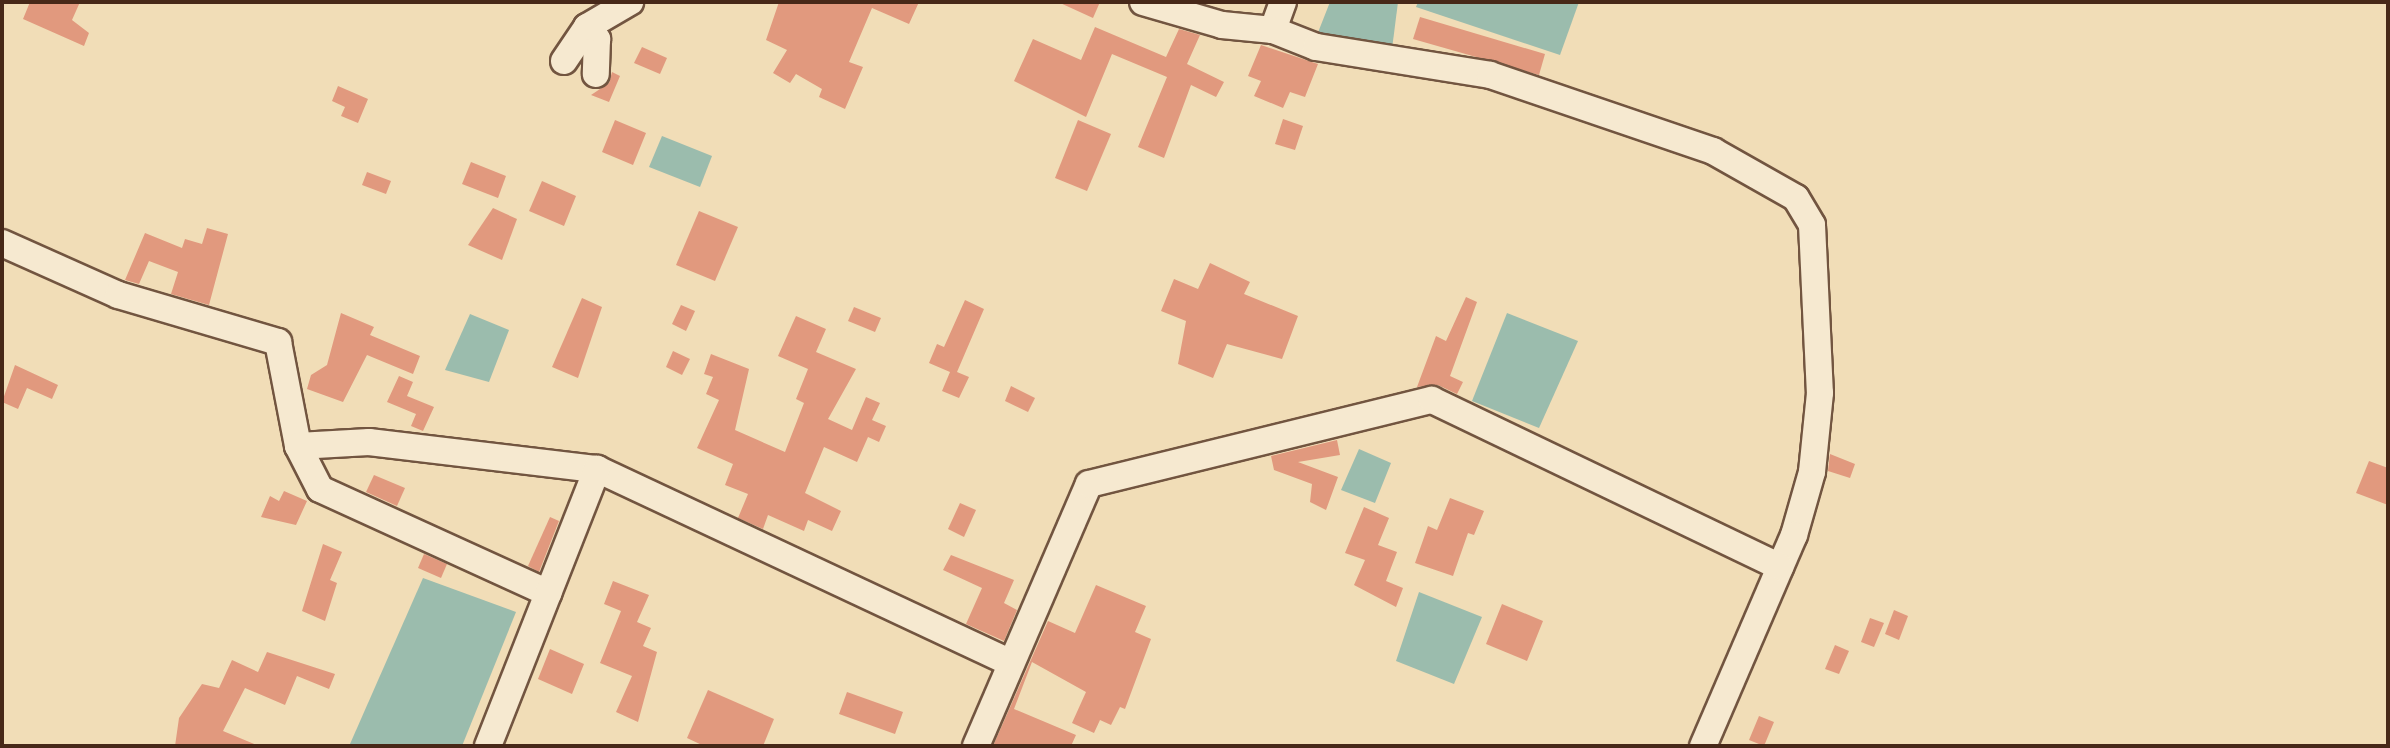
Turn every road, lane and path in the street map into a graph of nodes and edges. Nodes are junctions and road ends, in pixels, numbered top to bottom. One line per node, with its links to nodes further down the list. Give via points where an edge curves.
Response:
1 (630, 2): 4 (street)
2 (1143, 2): 5 (street, via 1222,25)
3 (1283, 2): 5 (street)
4 (587, 27): 6 (street); 7 (street, via 597,39)
5 (1273, 30): 11 (street, via 1347,57 1404,57 1490,75 1713,151 1796,198 1812,225 1820,393 1812,472)
6 (564, 61)
7 (596, 74)
8 (2, 243): 9 (street, via 118,295 278,342)
9 (298, 446): 10 (street, via 369,442); 12 (street, via 320,489)
10 (597, 469): 12 (street); 13 (street)
11 (1780, 567): 13 (street, via 1432,400 1089,484); 16 (street)
12 (548, 593): 14 (street)
13 (1011, 663): 15 (street)
14 (488, 746)
15 (976, 746)
16 (1703, 746)

